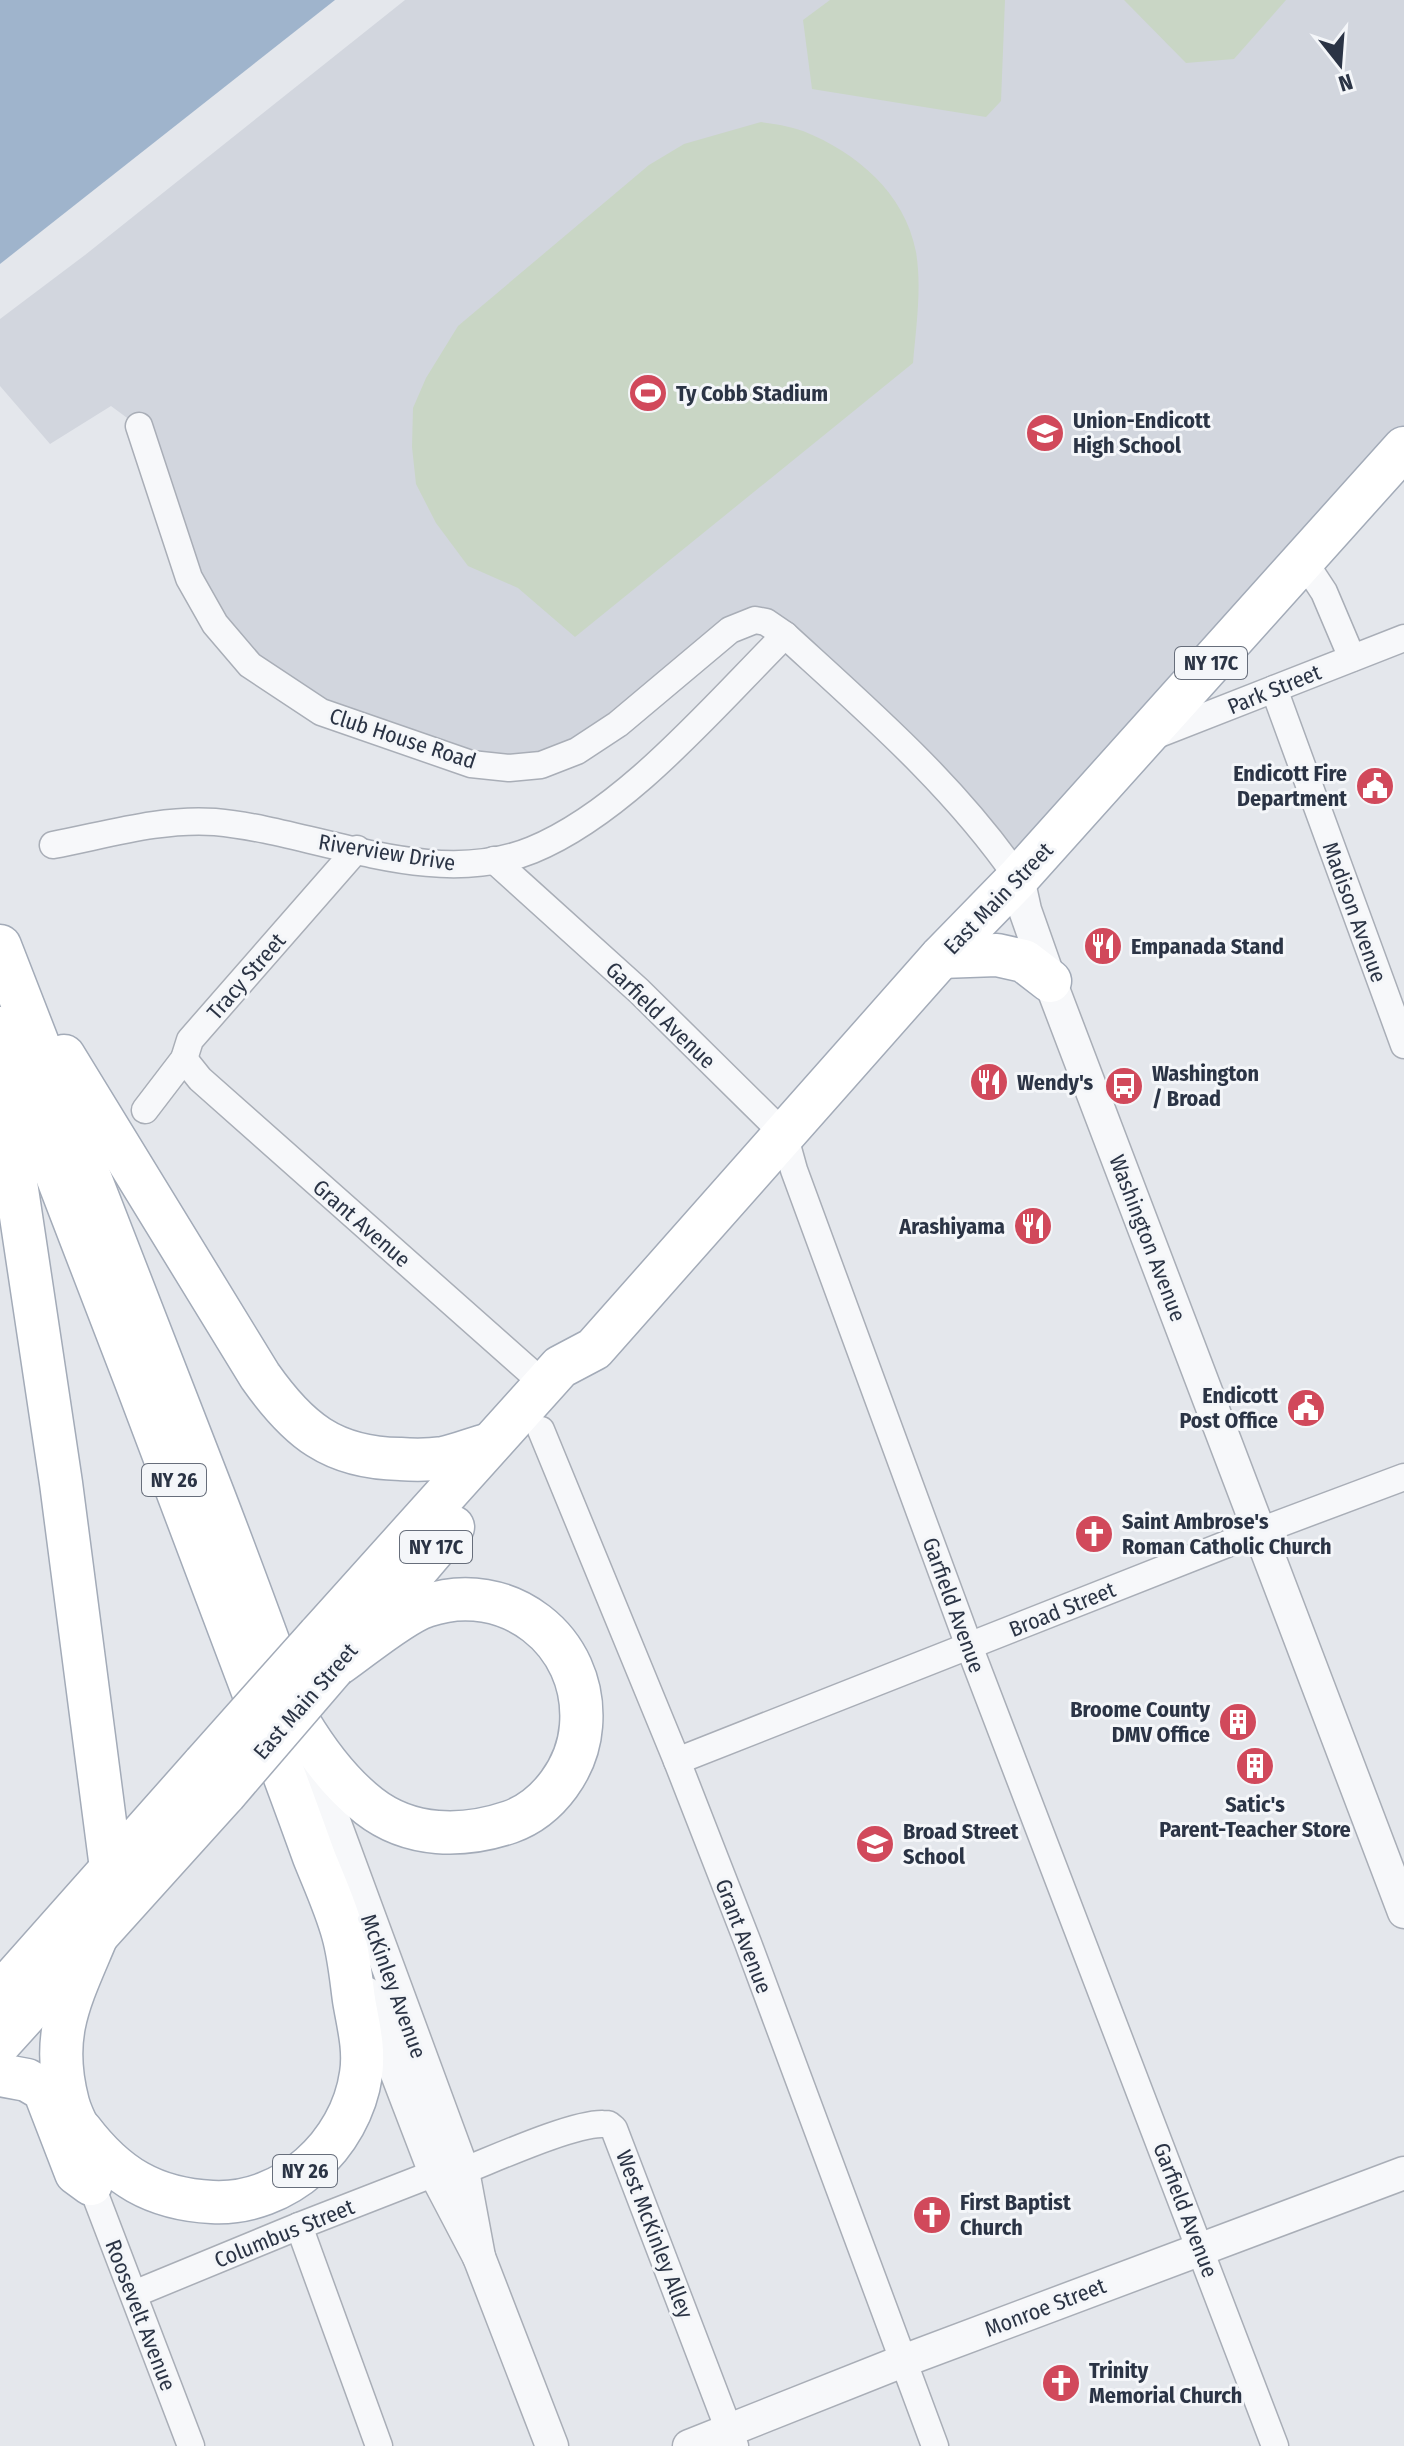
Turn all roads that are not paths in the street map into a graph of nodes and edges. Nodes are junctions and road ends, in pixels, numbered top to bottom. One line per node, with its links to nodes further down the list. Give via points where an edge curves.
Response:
1 (139, 426): 4 (street, Club House Road, via 189,578 215,624 250,665 321,712 471,764 541,765 577,751 618,724 730,630 755,620)
2 (1404, 448): 3 (main road, East Main Street / NY 17C)
3 (1303, 560): 6 (street, via 1324,592); 8 (main road, East Main Street / NY 17C)
4 (785, 635): 11 (street, Riverview Drive, via 629,788 578,826 531,851); 12 (street, Washington Avenue, via 912,752 989,836)
5 (1404, 638): 6 (street, Park Street)
6 (1352, 658): 7 (street, Park Street)
7 (1274, 689): 8 (street, Park Street); 17 (street, Madison Avenue)
8 (1144, 740): 12 (main road, East Main Street / NY 17C)
9 (53, 845): 10 (street, Riverview Drive, via 177,821 217,822)
10 (357, 849): 11 (street, Riverview Drive, via 412,861); 18 (street, Tracy Street, via 190,1040)
11 (494, 860): 21 (street, Garfield Avenue, via 639,991)
12 (1018, 878): 13 (main road, East Main Street / NY 17C); 15 (street, Washington Avenue)
13 (941, 957): 15 (main road, via 997,955 1024,961); 21 (main road, East Main Street / NY 17C)
14 (7, 964): 25 (main road, via 260,1376 304,1429 336,1449 377,1459 442,1458); 30 (main road)
15 (1050, 981): 27 (street, Washington Avenue)
16 (0, 1028): 35 (main road, NY 26)
17 (1404, 1045)
18 (184, 1059): 20 (street, Tracy Street); 23 (street, Grant Avenue, via 200,1079)
19 (0, 1076): 33 (main road, via 59,1468)
20 (145, 1110)
21 (784, 1134): 22 (main road, East Main Street / NY 17C); 28 (street, Garfield Avenue)
22 (594, 1349): 23 (main road, East Main Street / NY 17C, via 560,1367); 24 (main road, East Main Street / NY 17C, via 581,1385)
23 (544, 1384): 25 (main road, East Main Street / NY 17C)
24 (541, 1430): 29 (main road, East Main Street / NY 17C, via 446,1535); 31 (street, Grant Avenue)
25 (490, 1444): 29 (main road, East Main Street / NY 17C)
26 (1404, 1477): 27 (street, Broad Street)
27 (1260, 1531): 28 (street, Broad Street); 34 (street, Washington Avenue)
28 (969, 1646): 31 (street, Broad Street); 45 (street, Garfield Avenue)
29 (327, 1651): 30 (main road, via 442,1601 492,1601 515,1609 555,1638 577,1682 581,1727 567,1773 535,1810 516,1820 486,1830 438,1834 370,1807 335,1772); 32 (main road, East Main Street / NY 17C, bridge)
30 (297, 1719): 41 (street, McKinley Avenue)
31 (677, 1761): 47 (street, Grant Avenue)
32 (214, 1779): 33 (main road, East Main Street / NY 17C); 36 (main road, East Main Street / NY 17C)
33 (111, 1868): 37 (main road, East Main Street / NY 17C)
34 (1404, 1912)
35 (343, 1934): 40 (main road, NY 26, via 361,2041 361,2073 351,2110 334,2142 311,2167 281,2188 249,2199 180,2200 148,2190 118,2170); 41 (street, McKinley Avenue)
36 (96, 1938): 38 (main road, East Main Street / NY 17C); 40 (main road, NY 26, via 61,2032 69,2106)
37 (6, 1975)
38 (0, 2043)
39 (0, 2075): 43 (main road, via 44,2090 76,2173)
40 (81, 2130): 43 (main road, via 95,2168)
41 (449, 2172): 44 (street, Columbus Street); 48 (street, West McKinley Alley, via 570,2131 609,2124); 51 (street, McKinley Avenue)
42 (1404, 2173): 45 (street, Monroe Street)
43 (91, 2184): 46 (street, Roosevelt Avenue)
44 (299, 2226): 46 (street, Columbus Street); 50 (street)
45 (1201, 2248): 47 (street, Monroe Street); 54 (street, Garfield Avenue)
46 (134, 2294): 49 (street, Roosevelt Avenue)
47 (903, 2361): 48 (street, Monroe Street); 53 (street, Grant Avenue)
48 (732, 2438): 52 (street, Monroe Street)
49 (191, 2446)
50 (379, 2446)
51 (552, 2446)
52 (689, 2446)
53 (935, 2446)
54 (1275, 2446)

